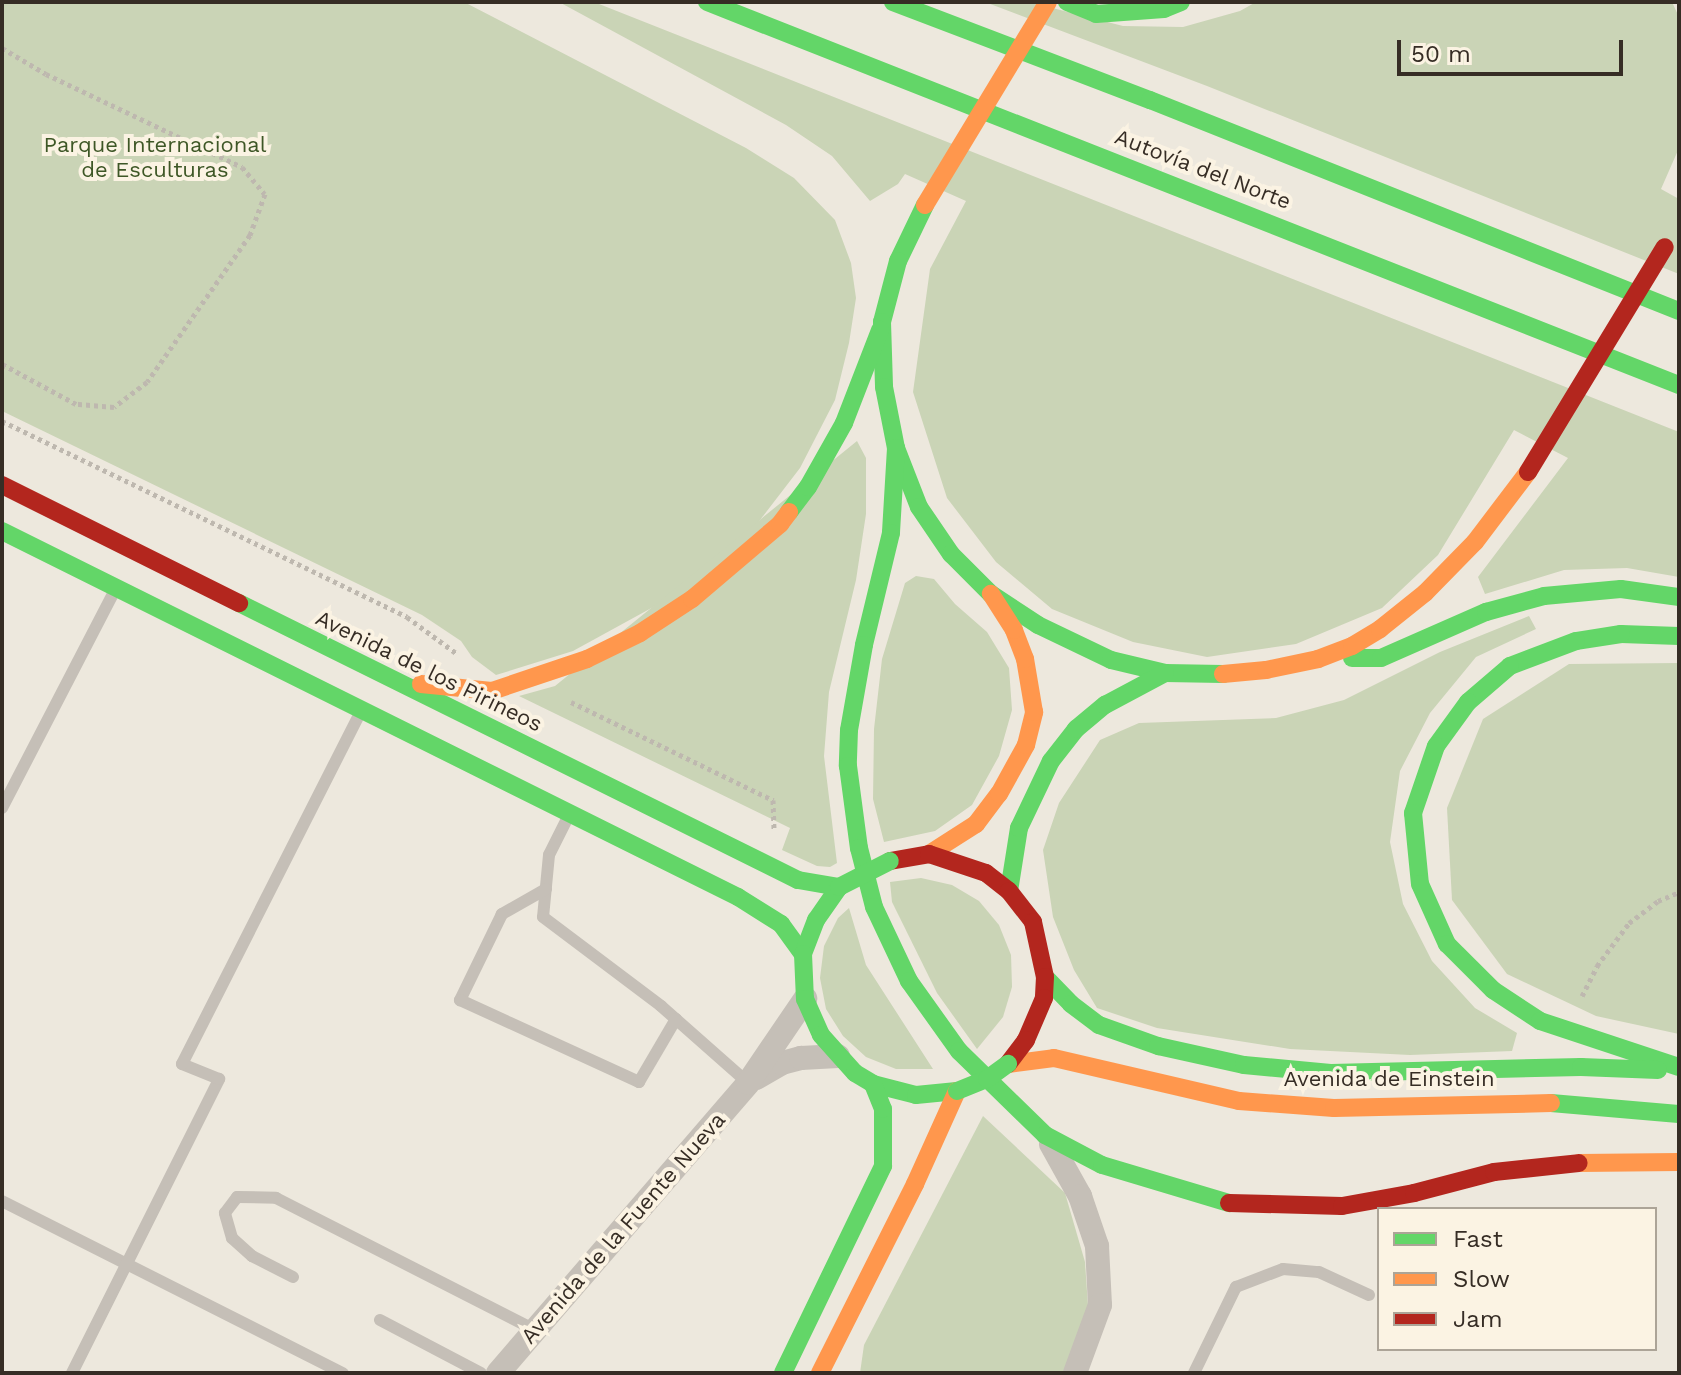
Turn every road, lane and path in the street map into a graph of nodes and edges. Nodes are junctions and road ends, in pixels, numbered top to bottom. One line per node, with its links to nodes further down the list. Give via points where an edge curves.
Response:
1 (707, 2): 11 (main road, Autovía del Norte)
2 (893, 2): 8 (main road, Autovía del Norte)
3 (1048, 2): 9 (main road, bridge, via 925,205 898,261)
4 (1067, 2): 5 (main road, via 1096,14 1164,9)
5 (1181, 2)
6 (2, 48): 10 (path, via 242,167 265,194 250,235 147,382 114,407 76,404)
7 (1669, 241): 20 (main road, bridge, via 1528,472 1475,542 1380,629)
8 (1679, 311)
9 (882, 322): 13 (main road, via 884,387); 23 (main road, via 829,455 771,533 692,599 640,633 587,659)
10 (2, 364)
11 (1679, 385)
12 (2, 421): 23 (path, via 407,617 448,644)
13 (896, 448): 17 (main road, via 919,507 951,554); 46 (main road, via 891,533 849,730 848,766 859,848 889,945 932,1018 999,1095)
14 (2, 485): 22 (main road, Avenida de los Pirineos)
15 (2, 531): 16 (main road)
16 (116, 588): 25 (main road); 26 (lane)
17 (991, 594): 21 (main road, via 1038,625 1111,660); 28 (main road, via 1025,659 1032,723 1011,773 976,824)
18 (1679, 597): 20 (main road, via 1621,589 1544,596 1486,612 1381,658)
19 (1679, 636): 41 (main road, via 1621,634 1576,641 1510,666 1468,702 1436,746 1413,813 1420,884 1447,944 1493,990 1540,1021)
20 (1318, 659): 21 (main road, via 1251,672)
21 (1165, 673): 32 (main road, via 1105,705 1076,729 1051,761 1019,828)
22 (398, 682): 23 (main road); 29 (main road, Avenida de los Pirineos)
23 (492, 691)
24 (559, 701): 29 (path, via 575,703 773,800 774,830)
25 (362, 710): 27 (main road); 49 (lane, via 182,1064 219,1079)
26 (2, 808)
27 (569, 814): 31 (lane, via 549,855); 34 (main road, via 765,913 793,936)
28 (929, 854): 30 (main road, bridge, via 890,861); 32 (main road, via 973,867)
29 (760, 860): 30 (main road, Avenida de los Pirineos, via 798,880)
30 (839, 887): 34 (main road, via 816,920)
31 (546, 889): 38 (lane, via 543,917); 38 (lane, via 502,914 460,1000 639,1082)
32 (1009, 891): 35 (main road, via 1033,922)
33 (1679, 892): 37 (path, via 1629,923)
34 (803, 954): 36 (main road)
35 (1045, 977): 40 (main road, via 1036,1019); 41 (main road, Avenida de Einstein, via 1099,1025 1158,1046 1244,1065 1331,1073)
36 (805, 999): 39 (main road, via 821,1035); 42 (street, Avenida de la Fuente Nueva)
37 (1576, 1006)
38 (676, 1019): 42 (lane)
39 (838, 1056): 42 (street, Avenida de la Fuente Nueva, via 782,1063); 43 (main road)
40 (1008, 1064): 44 (main road, bridge); 45 (main road, Avenida de Einstein, via 1054,1058 1239,1101 1334,1108 1575,1102)
41 (1679, 1070)
42 (748, 1083): 53 (street, Avenida de la Fuente Nueva)
43 (873, 1084): 44 (main road, via 916,1095); 58 (main road, via 883,1109 883,1166)
44 (957, 1091): 59 (main road)
45 (1679, 1114)
46 (1045, 1135): 47 (main road, via 1102,1165 1159,1185 1227,1203 1300,1207 1342,1206 1494,1172 1571,1163); 60 (street, via 1080,1196 1097,1246 1100,1305)
47 (1679, 1162)
48 (2, 1201): 49 (lane)
49 (128, 1264): 54 (lane); 55 (lane)
50 (293, 1277): 53 (lane, via 252,1256 232,1238 225,1213 237,1197 276,1198)
51 (1369, 1295): 61 (lane, via 1319,1272 1283,1269 1236,1287)
52 (380, 1320): 56 (lane)
53 (535, 1330): 57 (street, Avenida de la Fuente Nueva)
54 (72, 1373)
55 (343, 1373)
56 (481, 1373)
57 (498, 1373)
58 (783, 1373)
59 (820, 1373)
60 (1075, 1373)
61 (1194, 1373)

